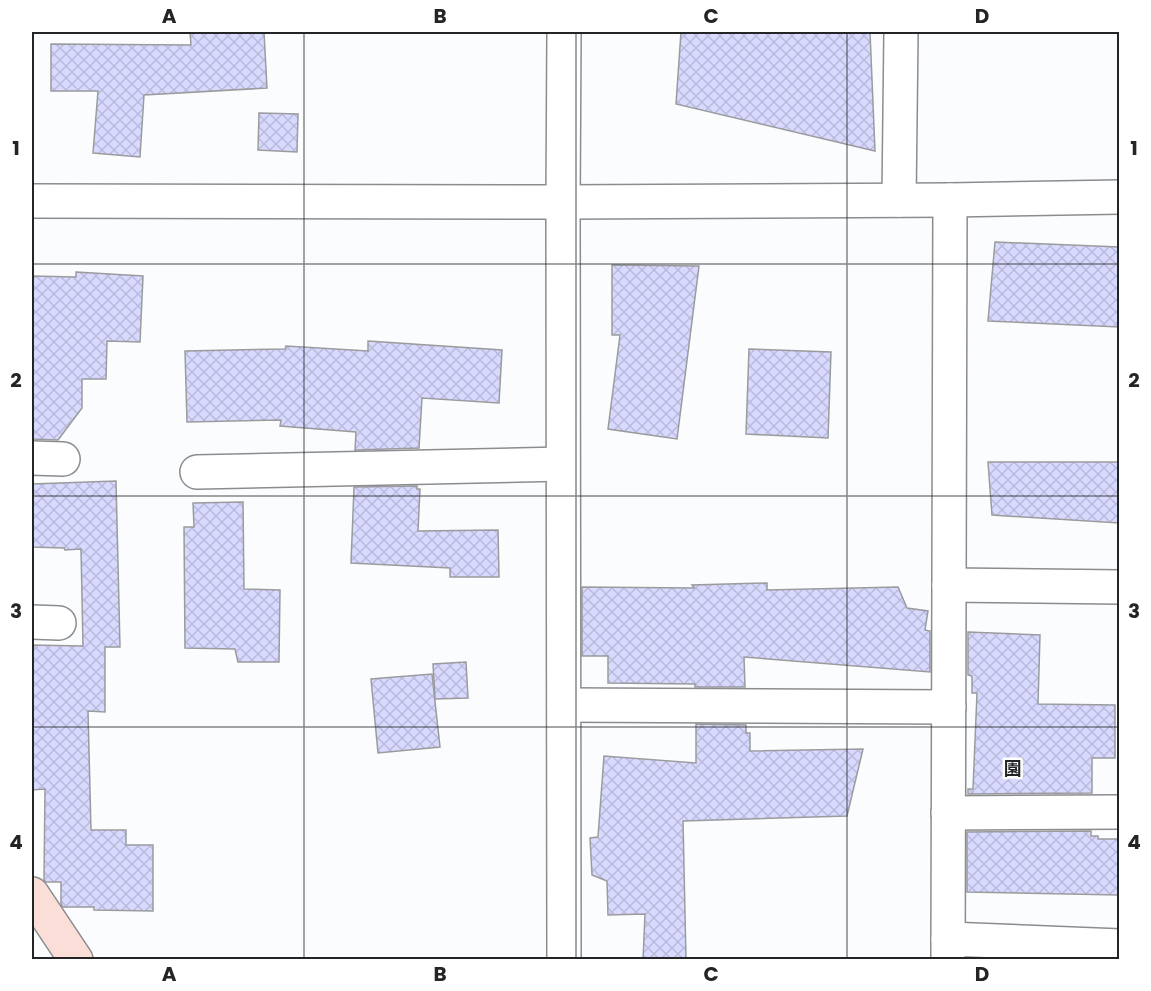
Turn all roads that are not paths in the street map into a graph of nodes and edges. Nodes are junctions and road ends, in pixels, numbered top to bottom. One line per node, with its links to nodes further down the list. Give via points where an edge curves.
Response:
1 (564, 32): 7 (street)
2 (902, 32): 4 (street)
3 (1119, 197): 5 (street)
4 (899, 200): 5 (street); 7 (street)
5 (950, 200): 10 (street)
6 (32, 201): 7 (street)
7 (563, 202): 8 (street)
8 (563, 464): 9 (street); 12 (street)
9 (196, 472)
10 (949, 585): 11 (street); 13 (street)
11 (1119, 587)
12 (564, 705): 13 (street); 20 (street)
13 (949, 707): 15 (street)
14 (1119, 812): 15 (street)
15 (948, 813): 18 (street)
16 (32, 894): 19 (main road)
17 (1119, 946): 18 (street)
18 (948, 949)
19 (75, 960)
20 (564, 960)

